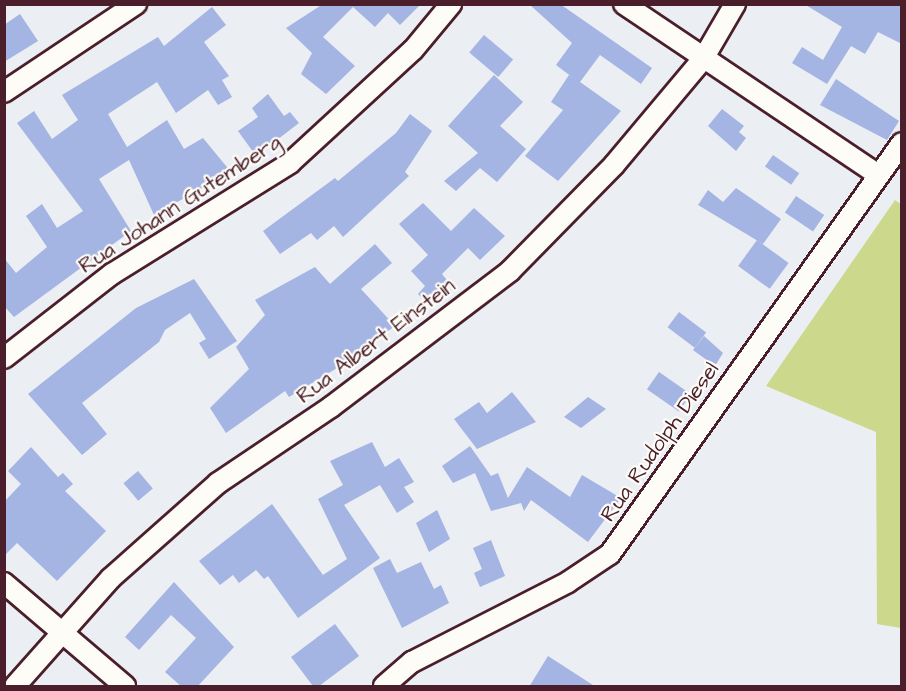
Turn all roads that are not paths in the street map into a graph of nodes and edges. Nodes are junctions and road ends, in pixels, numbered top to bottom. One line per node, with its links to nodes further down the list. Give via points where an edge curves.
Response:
1 (136, 4): 6 (street)
2 (451, 4): 9 (street, Rua Johann Gutemberg, via 413,50 290,163 112,274)
3 (624, 4): 5 (street)
4 (735, 4): 5 (street, Rua Albert Einstein)
5 (703, 60): 8 (street); 11 (street, Rua Albert Einstein, via 614,165 510,271 331,407 218,483)
6 (4, 92)
7 (902, 143): 8 (street, Rua Rudolph Diesel)
8 (878, 176): 14 (street, Rua Rudolph Diesel, via 610,554 568,582 412,662)
9 (4, 358)
10 (4, 583): 11 (street)
11 (59, 632): 12 (street, Rua Albert Einstein); 13 (street)
12 (15, 687)
13 (125, 687)
14 (384, 687)

